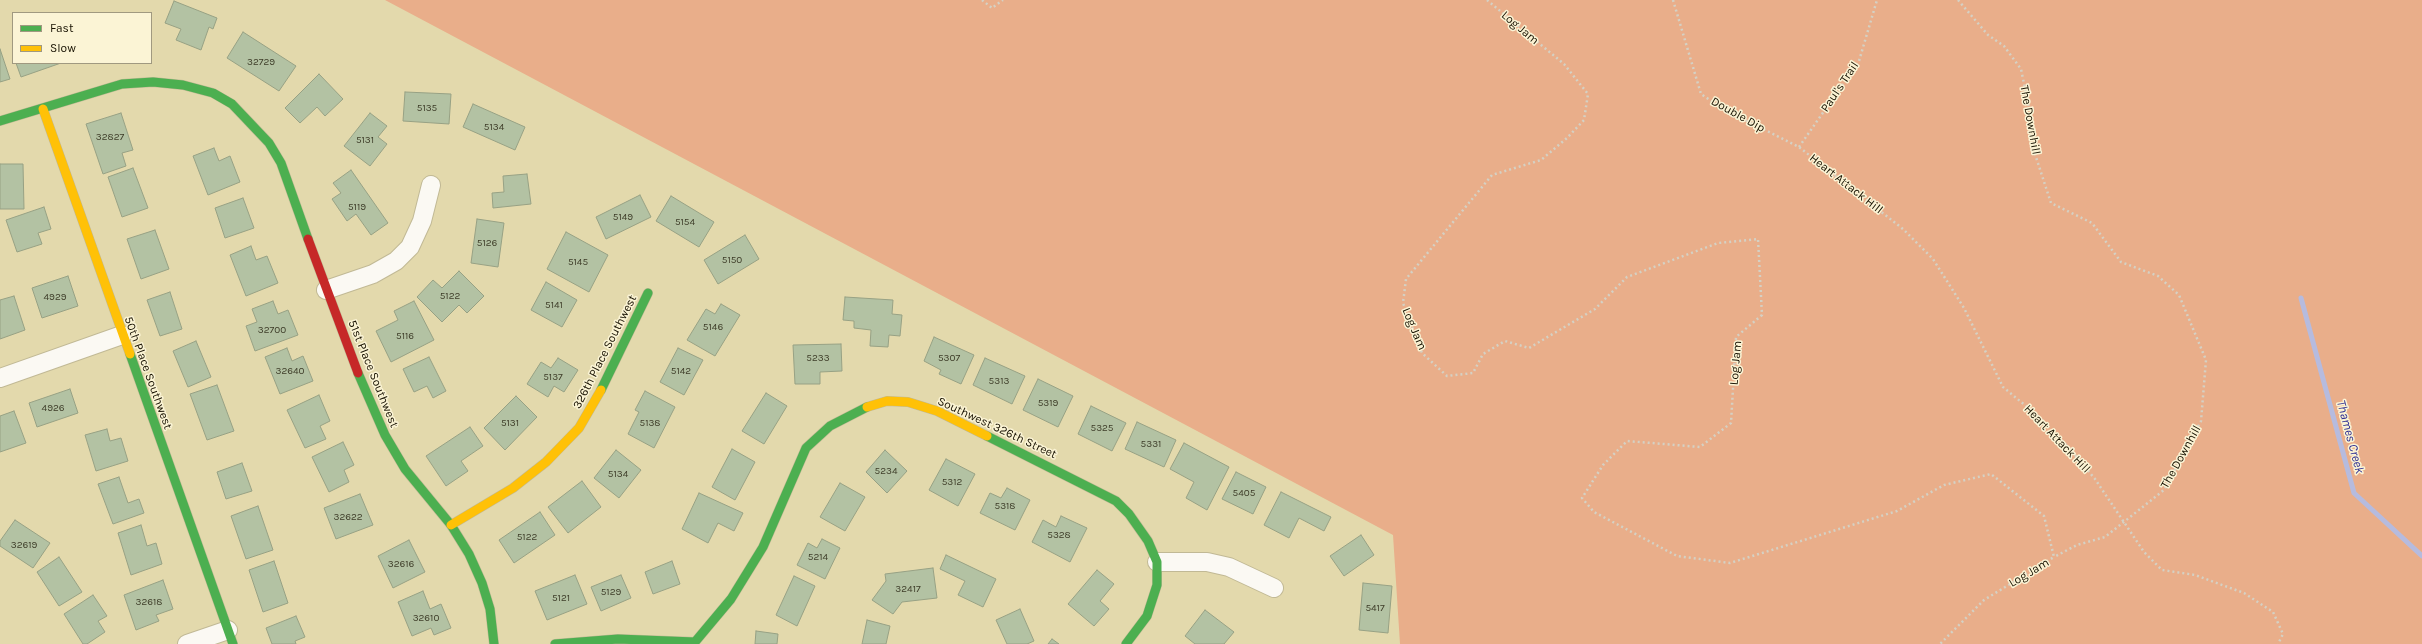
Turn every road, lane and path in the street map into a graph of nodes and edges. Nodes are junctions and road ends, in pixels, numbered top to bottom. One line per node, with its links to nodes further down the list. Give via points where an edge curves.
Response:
1 (982, 0): 2 (path, via 992,8)
2 (1003, 0)
3 (1487, 0): 17 (path, Log Jam, via 1564,64 1588,94 1584,120 1541,160 1492,175 1406,279 1403,303 1422,353 1447,376 1473,373 1483,354 1505,341 1529,348 1595,309 1627,277 1718,244 1758,239 1762,315 1736,337 1731,423 1700,447 1627,441 1603,465 1582,498 1594,512 1677,556 1730,563 1897,511 1944,486 1991,474 2044,516)
4 (1673, 0): 9 (path, Double Dip, via 1700,94 1723,109)
5 (1877, 0): 9 (path, Paul's Trail, via 1859,61)
6 (1958, 0): 15 (path, The Downhill, via 1988,35 2004,46 2021,69 2029,108 2032,144 2051,203 2092,223 2121,262 2158,276 2179,295 2206,360 2201,421 2164,490)
7 (43, 109): 8 (street, 51st Place Southwest); 11 (street, 51st Place Southwest, via 122,84 153,82 183,85 213,93 232,104 269,143 280,163); 13 (street, 50th Place Southwest)
8 (0, 121)
9 (1799, 146): 15 (path, Heart Attack Hill, via 1904,229 1933,259 1964,308 2003,387 2038,416 2070,449)
10 (431, 184): 11 (street, via 422,221 406,252 373,274)
11 (326, 290): 16 (street, 51st Place Southwest, via 370,404 385,435 405,469)
12 (648, 293): 16 (street, 326th Place Southwest, via 596,402 579,428 546,462 513,488)
13 (122, 335): 14 (street); 20 (street, 50th Place Southwest)
14 (0, 378)
15 (2125, 522): 17 (path, The Downhill, via 2105,537 2077,545); 27 (path, Heart Attack Hill, via 2144,552 2162,570 2195,575 2237,591 2273,612 2282,634)
16 (451, 525): 23 (street, 51st Place Southwest, via 482,582 490,609)
17 (2054, 557): 26 (path, Log Jam, via 1984,600)
18 (1157, 562): 19 (street, via 1207,562 1229,567); 21 (street, Southwest 326th Street, via 1148,541 1129,514 1116,501 937,411 908,402 887,401 853,413 830,426 806,448 763,547 731,599); 25 (street, via 1154,601 1147,616)
19 (1274, 588)
20 (230, 637): 22 (street)
21 (696, 643): 24 (street, Southwest 326th Street, via 618,639)
22 (187, 644)
23 (494, 644)
24 (554, 644)
25 (1126, 644)
26 (1940, 644)
27 (2278, 644)

